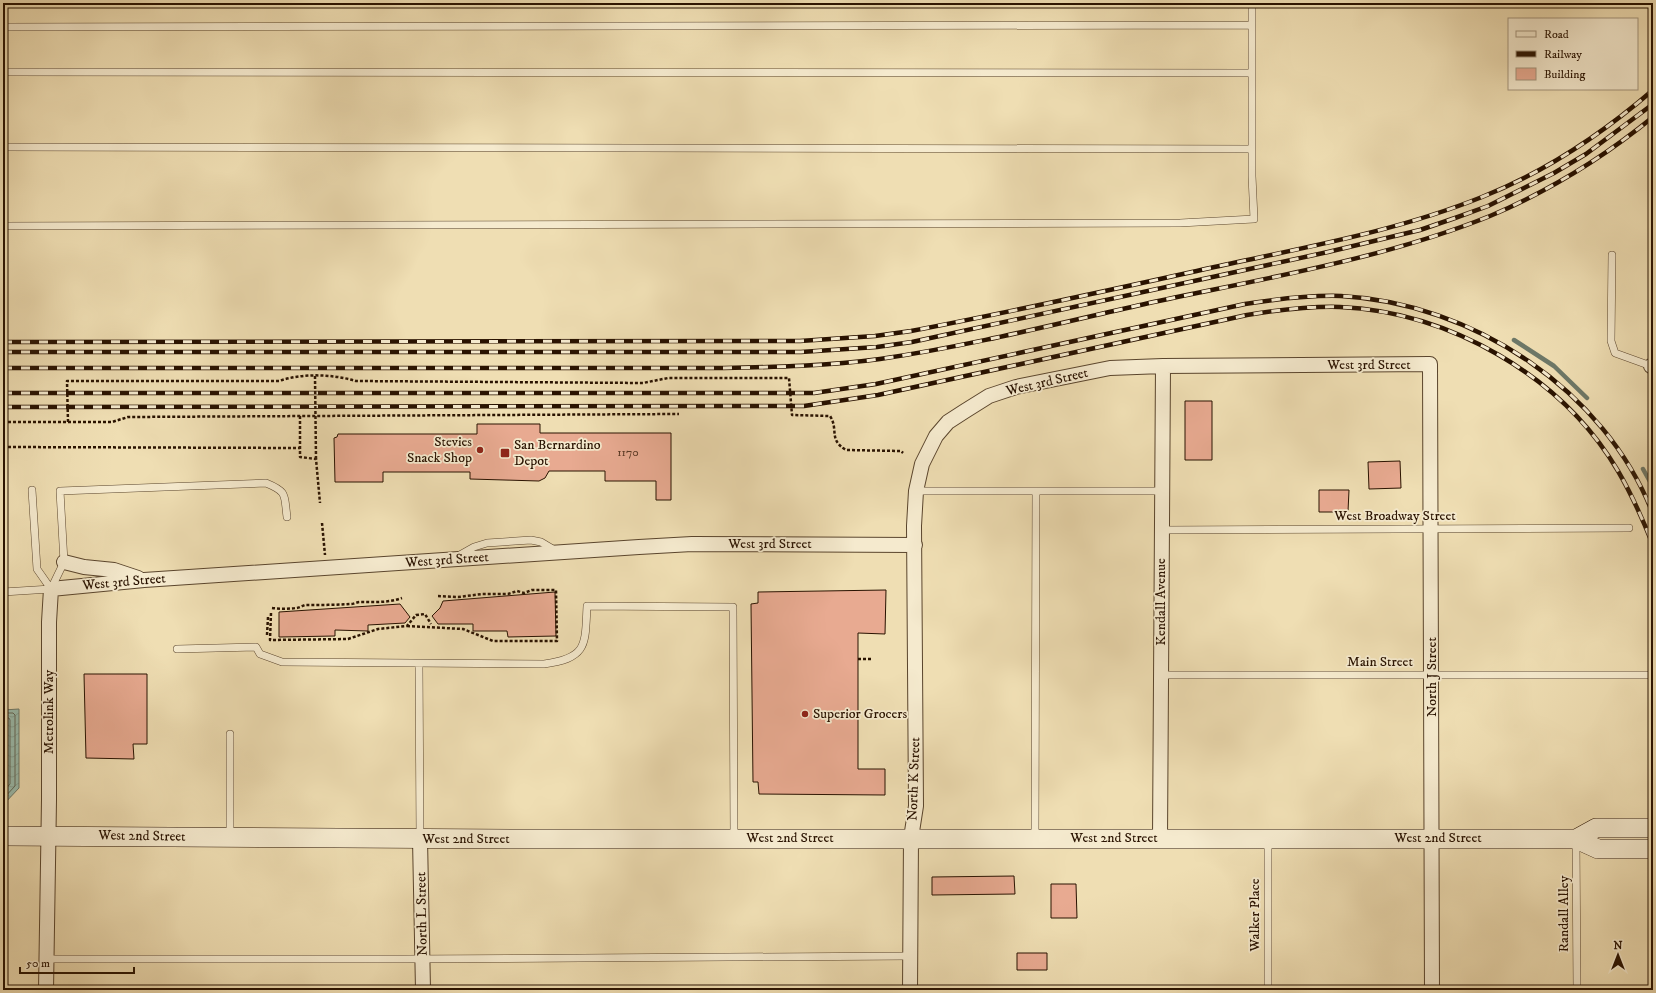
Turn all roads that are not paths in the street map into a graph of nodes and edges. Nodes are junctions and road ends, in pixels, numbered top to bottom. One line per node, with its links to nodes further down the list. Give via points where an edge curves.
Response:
1 (1252, 3): 2 (lane)
2 (1252, 26): 3 (lane); 5 (lane)
3 (3, 27)
4 (3, 72): 5 (lane)
5 (1252, 73): 7 (lane)
6 (3, 147): 7 (lane)
7 (1252, 149): 8 (lane, via 1254,219 1172,223)
8 (3, 226)
9 (1612, 255): 12 (lane, via 1610,341 1615,353)
10 (1430, 364): 11 (street, West 3rd Street); 19 (street, North J Street)
11 (1163, 366): 14 (street, West 3rd Street, via 1110,368 1016,387 989,396 948,422 936,436 922,464); 16 (street, Kendall Avenue)
12 (1652, 366)
13 (32, 490): 24 (lane, via 36,564)
14 (916, 491): 15 (lane); 21 (street, West 3rd Street)
15 (1036, 491): 16 (lane); 38 (lane)
16 (1162, 491): 20 (street, Kendall Avenue)
17 (287, 517): 22 (lane, Metrolink Way, via 281,489 266,483 60,491)
18 (1629, 528): 19 (lane, West Broadway Street)
19 (1432, 529): 20 (lane, West Broadway Street); 29 (street, North J Street)
20 (1161, 530): 28 (street, Kendall Avenue)
21 (915, 545): 23 (street, West 3rd Street, via 692,544); 37 (street, North K Street, via 916,806)
22 (64, 562): 23 (street, via 114,570); 24 (lane, Metrolink Way)
23 (144, 580): 24 (street, West 3rd Street)
24 (51, 589): 25 (lane, West 3rd Street); 34 (street, Metrolink Way)
25 (3, 592)
26 (177, 649): 27 (lane, via 256,647 260,654 282,662)
27 (419, 664): 36 (lane, via 559,662 576,654 585,643 587,606 733,607); 41 (lane)
28 (1160, 675): 29 (lane, Main Street); 39 (street, Kendall Avenue)
29 (1432, 675): 30 (lane, Main Street); 40 (street, North J Street)
30 (1648, 675)
31 (230, 734): 35 (lane)
32 (1653, 828): 43 (main road, West 2nd Street, via 1596,828)
33 (3, 836): 34 (main road, West 2nd Street)
34 (48, 836): 35 (main road, West 2nd Street); 46 (street, Metrolink Way)
35 (230, 837): 41 (main road, West 2nd Street)
36 (734, 838): 37 (main road, West 2nd Street); 41 (main road, West 2nd Street)
37 (912, 838): 38 (main road, West 2nd Street); 45 (street, North K Street)
38 (1035, 838): 39 (main road, West 2nd Street)
39 (1160, 838): 42 (main road, West 2nd Street)
40 (1432, 838): 42 (main road, West 2nd Street); 43 (main road, West 2nd Street); 52 (street, North J Street)
41 (420, 839): 47 (street, North L Street)
42 (1268, 839): 51 (lane, Walker Place)
43 (1576, 839): 44 (main road, West 2nd Street, via 1598,849); 53 (lane, Randall Alley)
44 (1653, 849)
45 (910, 956): 47 (lane); 50 (street, North K Street)
46 (46, 959): 47 (lane); 48 (street, Metrolink Way)
47 (423, 959): 49 (street, North L Street)
48 (46, 990)
49 (423, 990)
50 (910, 990)
51 (1268, 990)
52 (1432, 990)
53 (1577, 990)

